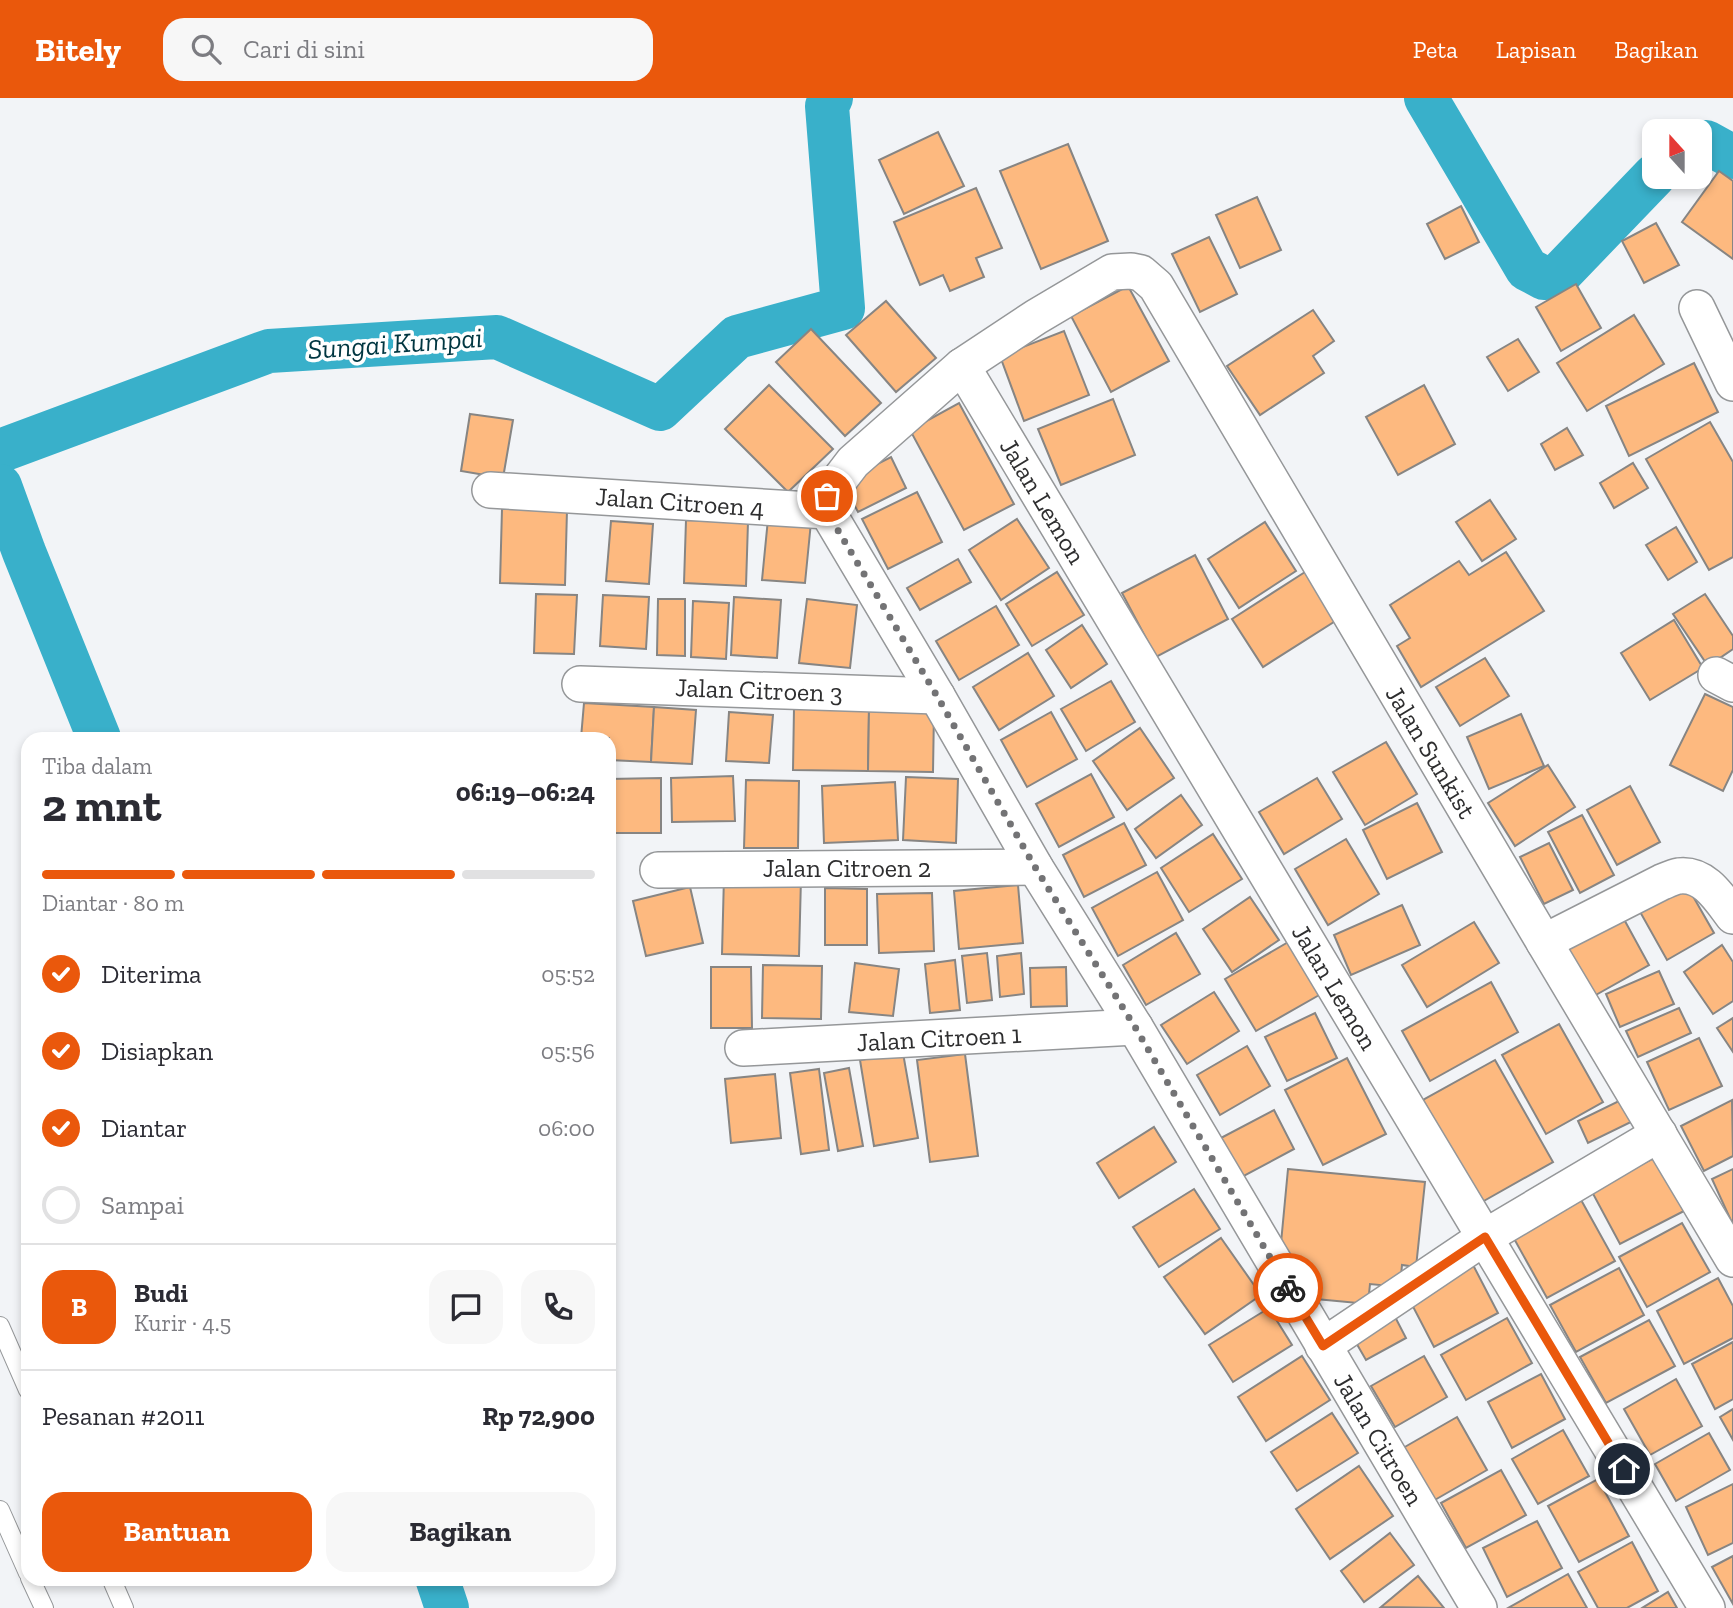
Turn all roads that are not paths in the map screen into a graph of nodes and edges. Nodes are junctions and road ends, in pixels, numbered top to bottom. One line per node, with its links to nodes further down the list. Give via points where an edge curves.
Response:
1 (1696, 308): 3 (street)
2 (962, 366): 5 (street, via 853,462 827,496); 11 (street, Jalan Sunkist, via 1112,272 1141,274 1156,286); 15 (street, Jalan Lemon)
3 (1733, 383)
4 (490, 490): 5 (street, Jalan Citroen 4)
5 (827, 512): 7 (street, Jalan Citroen)
6 (580, 684): 7 (street, Jalan Citroen 3)
7 (937, 696): 8 (street, Jalan Citroen)
8 (1035, 867): 9 (street, Jalan Citroen 2); 12 (street, Jalan Citroen)
9 (658, 870)
10 (1733, 916): 11 (street, via 1712,889 1698,879 1680,876)
11 (1544, 942): 14 (street, Jalan Sunkist)
12 (1135, 1027): 13 (street, Jalan Citroen 1); 18 (street, Jalan Citroen)
13 (743, 1048)
14 (1659, 1134): 15 (street); 16 (street, Jalan Sunkist)
15 (1485, 1237): 18 (street); 27 (street, Jalan Lemon)
16 (1733, 1259)
17 (0, 1326): 19 (lane)
18 (1323, 1346): 26 (street, Jalan Citroen)
19 (21, 1374)
20 (0, 1510): 21 (lane)
21 (21, 1557)
22 (34, 1586): 24 (lane)
23 (114, 1586): 25 (lane)
24 (44, 1608)
25 (124, 1608)
26 (1479, 1608)
27 (1707, 1608)

